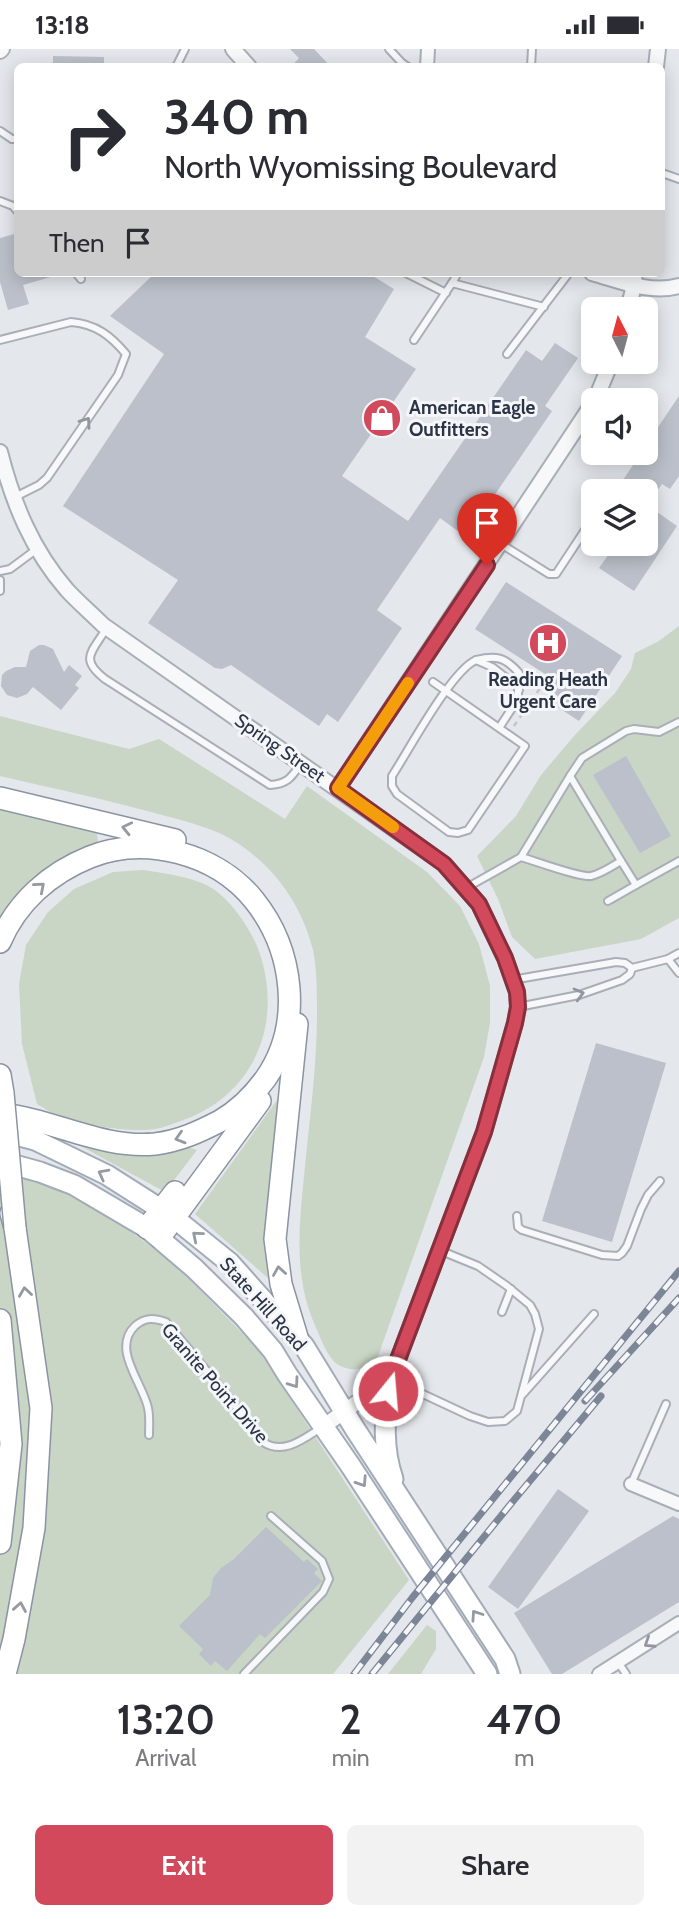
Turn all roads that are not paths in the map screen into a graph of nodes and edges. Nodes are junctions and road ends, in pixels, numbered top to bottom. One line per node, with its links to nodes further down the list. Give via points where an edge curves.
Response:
1 (233, 49): 3 (street)
2 (389, 49): 4 (lane)
3 (245, 63)
4 (402, 63)
5 (414, 277): 11 (lane)
6 (456, 277): 9 (lane)
7 (566, 277): 13 (lane)
8 (634, 279): 10 (street, via 652,289); 12 (street)
9 (452, 283): 11 (lane); 13 (lane)
10 (679, 286)
11 (446, 293): 15 (lane)
12 (630, 297)
13 (544, 307): 16 (lane)
14 (3, 339): 19 (lane, one-way to 14, via 47,478 118,375 126,354 109,335 71,322)
15 (414, 340)
16 (507, 354)
17 (581, 422): 21 (street)
18 (0, 452): 19 (street, Spring Street)
19 (13, 498): 22 (street, Spring Street)
20 (581, 536): 21 (lane, via 556,574)
21 (501, 544): 35 (street)
22 (37, 548): 23 (lane, via 10,569); 26 (street, Spring Street, via 68,591)
23 (0, 571)
24 (0, 580): 25 (lane)
25 (0, 591)
26 (107, 628): 33 (street, Spring Street); 33 (lane, via 89,655 93,670 105,679 270,785 289,781)
27 (476, 660): 29 (lane, via 462,669); 30 (lane, via 512,681); 30 (lane, via 495,657 513,666 519,673)
28 (433, 682): 29 (lane)
29 (446, 691): 32 (lane); 32 (lane, via 392,776 391,786 449,832 468,830 525,746)
30 (519, 692): 32 (lane)
31 (679, 722): 34 (lane, via 659,732 626,731 582,758)
32 (499, 728)
33 (301, 762): 35 (street, Spring Street)
34 (570, 776): 37 (lane); 38 (lane)
35 (338, 788): 41 (street, Spring Street, via 444,864)
36 (0, 798): 50 (highway, one-way to 36, via 295,968 281,924 259,891 235,869 176,841)
37 (521, 857): 38 (lane, via 583,877); 41 (lane)
38 (621, 861): 40 (lane)
39 (679, 861): 40 (lane)
40 (636, 885): 42 (lane)
41 (466, 888): 48 (street, Spring Street, via 479,904)
42 (608, 901)
43 (0, 942): 52 (highway, one-way to 52, via 18,910 40,886 66,867 96,854 138,848 168,850 198,859 224,874 253,899 267,919 282,953 289,994 288,1022 275,1064)
44 (679, 953): 45 (lane)
45 (668, 960): 46 (lane); 47 (lane)
46 (632, 968): 48 (lane, via 616,962); 49 (lane, one-way to 46, via 579,995 622,980)
47 (679, 973)
48 (512, 980): 49 (street, Spring Street)
49 (518, 1007): 61 (street, Spring Street, via 484,1132)
50 (298, 1021): 57 (highway, via 276,1080); 66 (highway, one-way to 50, via 281,1284 275,1239)
51 (1, 1094): 52 (highway, one-way to 51, via 189,1136 134,1145 23,1116); 59 (highway, bridge)
52 (240, 1107): 57 (highway)
53 (0, 1131): 57 (main road, State Hill Road, one-way to 53, via 95,1169 35,1140)
54 (0, 1161): 60 (main road, State Hill Road, via 74,1185)
55 (0, 1174): 59 (highway, bridge)
56 (660, 1181): 58 (lane, via 648,1195 627,1246 618,1256 523,1230)
57 (167, 1213): 60 (highway); 66 (main road, State Hill Road, one-way to 57, via 230,1263)
58 (517, 1216)
59 (15, 1228): 80 (highway, one-way to 59, via 34,1528 41,1408)
60 (153, 1232): 71 (main road, State Hill Road, one-way to 71, via 244,1317 273,1350)
61 (439, 1251): 62 (lane, via 478,1266); 67 (street, Spring Street)
62 (511, 1289): 63 (lane); 68 (lane, via 530,1305 539,1329)
63 (502, 1312)
64 (594, 1314): 68 (lane)
65 (0, 1320): 77 (highway, via 11,1444)
66 (297, 1337): 70 (main road, State Hill Road)
67 (391, 1378): 68 (lane, via 488,1422 505,1421 517,1411); 70 (street); 74 (main road, via 387,1462)
68 (521, 1397)
69 (666, 1404): 73 (lane)
70 (344, 1412): 71 (street); 74 (main road, State Hill Road)
71 (324, 1426): 72 (lane, Granite Point Drive, via 288,1447 263,1442 166,1322 155,1318 136,1325 126,1343 126,1354 148,1406); 82 (main road, State Hill Road, one-way to 82)
72 (149, 1435)
73 (631, 1484): 75 (street)
74 (399, 1496): 83 (main road, State Hill Road, one-way to 74, via 505,1659)
75 (679, 1504)
76 (271, 1516): 81 (lane, via 322,1561 329,1579 323,1592)
77 (0, 1543)
78 (679, 1623): 79 (street, one-way to 79)
79 (618, 1662): 84 (street); 85 (lane)
80 (5, 1674)
81 (244, 1674)
82 (487, 1674)
83 (510, 1674)
84 (599, 1674)
85 (626, 1674)

